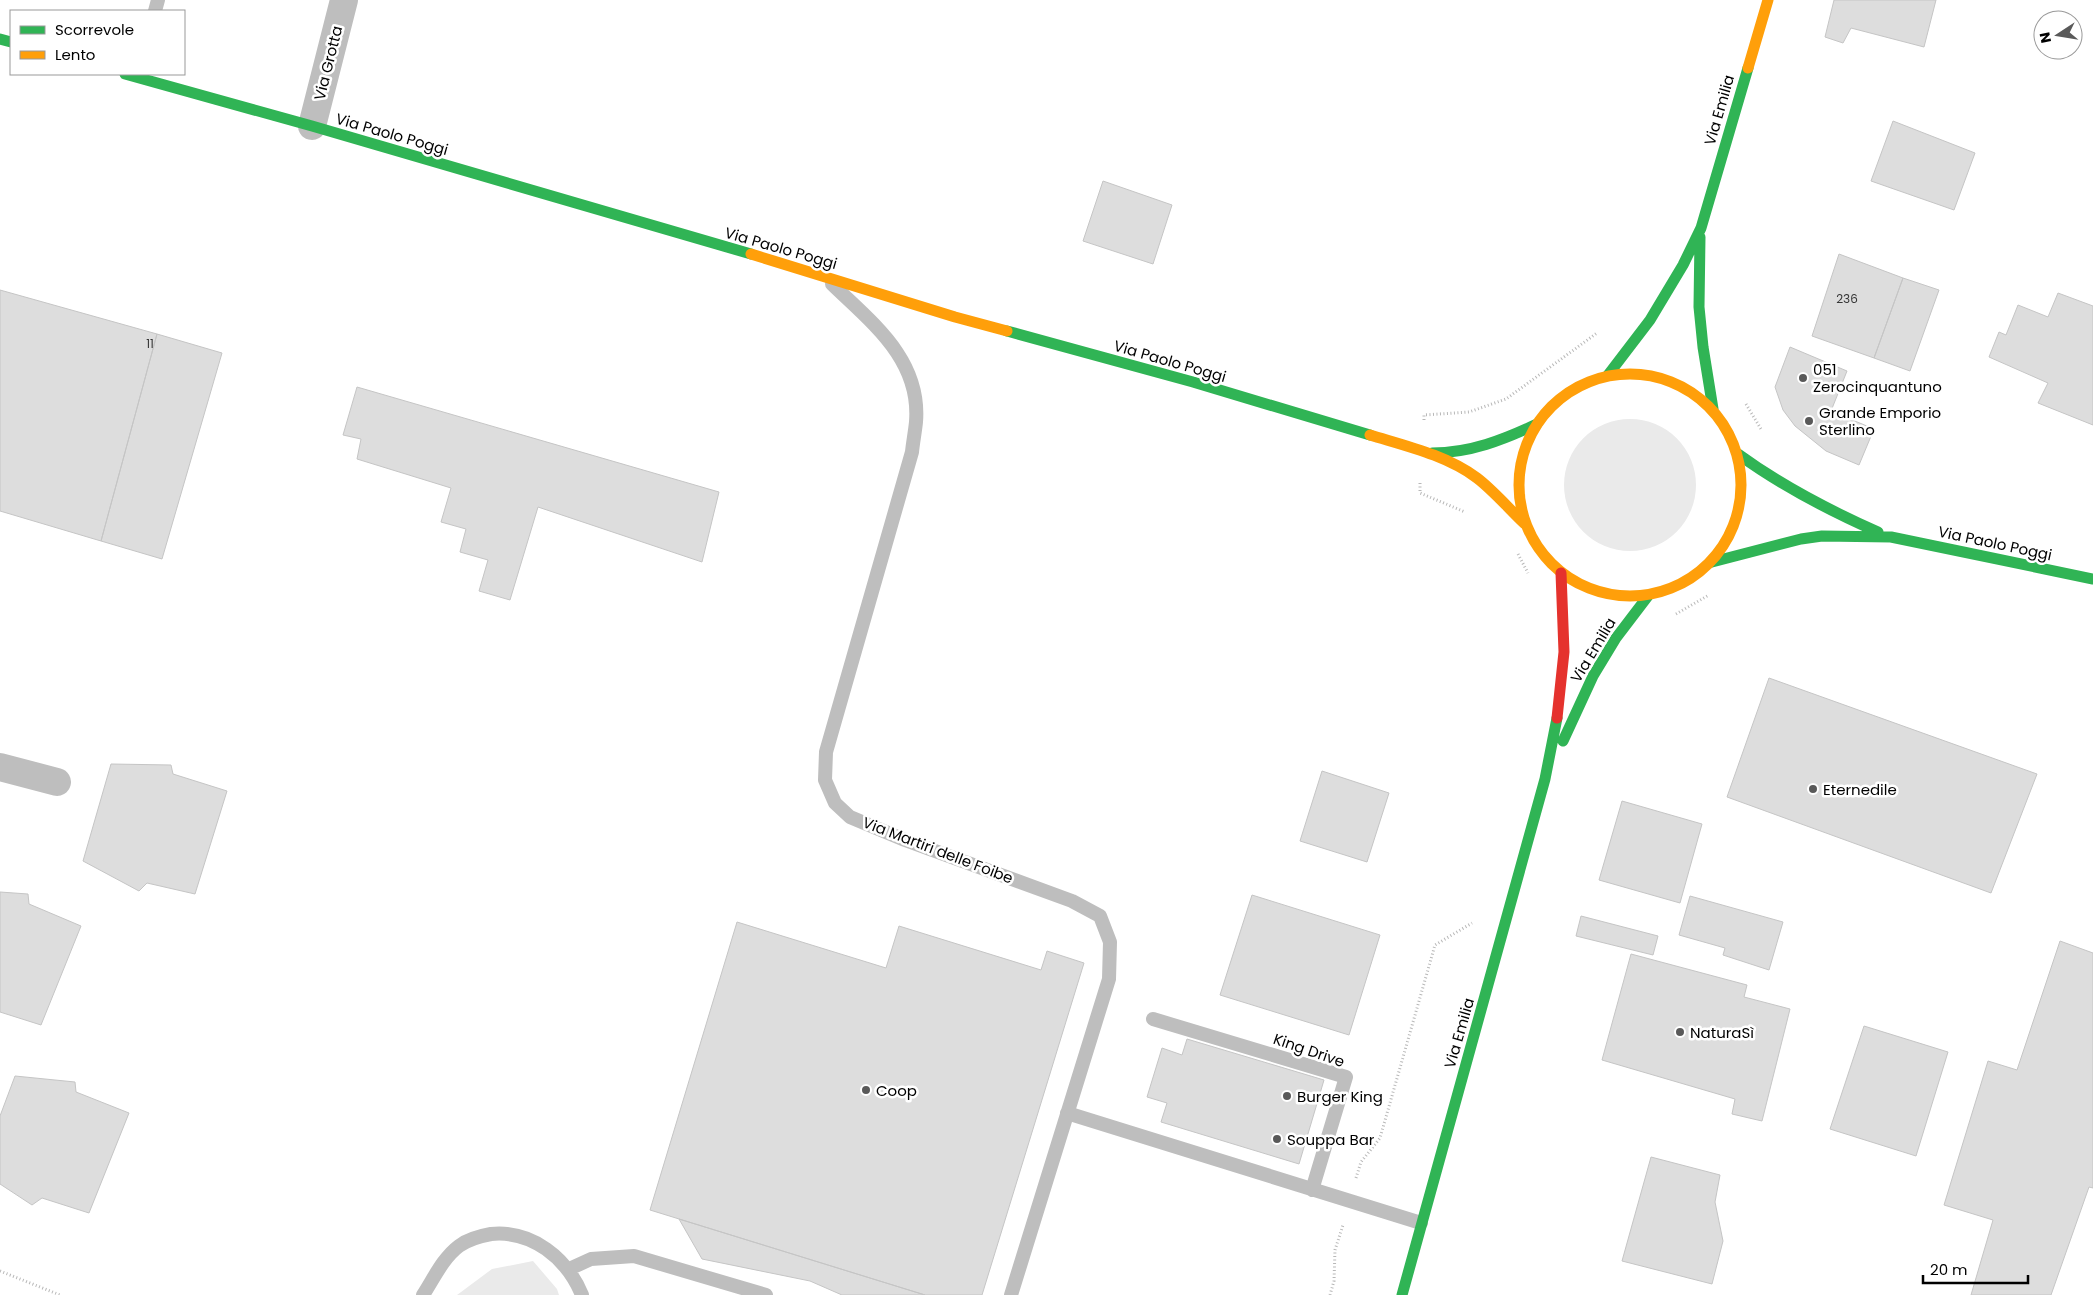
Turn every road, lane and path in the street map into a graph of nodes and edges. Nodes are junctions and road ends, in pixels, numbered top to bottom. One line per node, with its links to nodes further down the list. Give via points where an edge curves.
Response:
1 (344, 0): 4 (street, Via Grotta)
2 (1768, 0): 5 (main road, Via Emilia)
3 (133, 75): 4 (main road, Via Paolo Poggi)
4 (312, 126): 6 (main road, Via Paolo Poggi)
5 (1700, 228): 8 (main road, Via Emilia, via 1683,265 1650,320); 10 (main road, Via Emilia, via 1699,307)
6 (824, 275): 14 (main road, Via Paolo Poggi, via 955,317 1193,382); 33 (lane, Via Martiri delle Foibe, via 896,350 907,367 913,385 916,420 912,452 826,752 825,780 835,803 850,817 1072,901 1100,916 1110,942 1109,979)
7 (1598, 333): 11 (path, via 1506,399 1469,412)
8 (1608, 375): 10 (main road, via 1637,373 1665,378 1689,389); 12 (main road, via 1582,384 1562,396)
9 (1745, 402): 13 (path)
10 (1713, 409): 15 (main road)
11 (1424, 416)
12 (1537, 424): 14 (main road, Via Paolo Poggi, via 1472,450 1451,454); 18 (main road, via 1525,446 1519,473)
13 (1764, 432)
14 (1428, 453): 18 (main road, Via Paolo Poggi, via 1478,479)
15 (1738, 454): 19 (main road, Via Paolo Poggi, via 1769,477 1826,509); 21 (main road, via 1742,480 1740,507 1729,537)
16 (1420, 493): 17 (path)
17 (1471, 515)
18 (1525, 524): 22 (main road, via 1542,553)
19 (1891, 537): 21 (main road, Via Paolo Poggi, via 1822,536 1800,539); 24 (main road, Via Paolo Poggi)
20 (1516, 552): 23 (path)
21 (1712, 562): 26 (main road, via 1682,585)
22 (1561, 573): 26 (main road, via 1602,593); 29 (main road, Via Emilia, via 1563,666)
23 (1528, 574)
24 (2093, 579)
25 (1712, 593): 27 (path)
26 (1648, 596): 29 (main road, Via Emilia, via 1616,638 1593,676)
27 (1669, 618)
28 (0, 767): 30 (street)
29 (1546, 779): 36 (main road, Via Emilia)
30 (57, 782)
31 (1474, 914): 35 (path, via 1472,923 1435,945 1380,1138 1361,1162)
32 (1153, 1019): 34 (lane, King Drive, via 1346,1077)
33 (1067, 1113): 34 (lane); 43 (lane, Via Martiri delle Foibe)
34 (1312, 1190): 35 (lane)
35 (1350, 1201): 36 (lane); 44 (path, via 1335,1250)
36 (1421, 1223): 45 (main road, Via Emilia)
37 (569, 1269): 40 (lane, via 548,1250 522,1236 505,1233 478,1236 460,1244 446,1258); 41 (lane); 42 (lane, via 591,1259 634,1256)
38 (0, 1270): 39 (path)
39 (60, 1295)
40 (423, 1295)
41 (582, 1295)
42 (766, 1295)
43 (1011, 1295)
44 (1330, 1295)
45 (1402, 1295)

